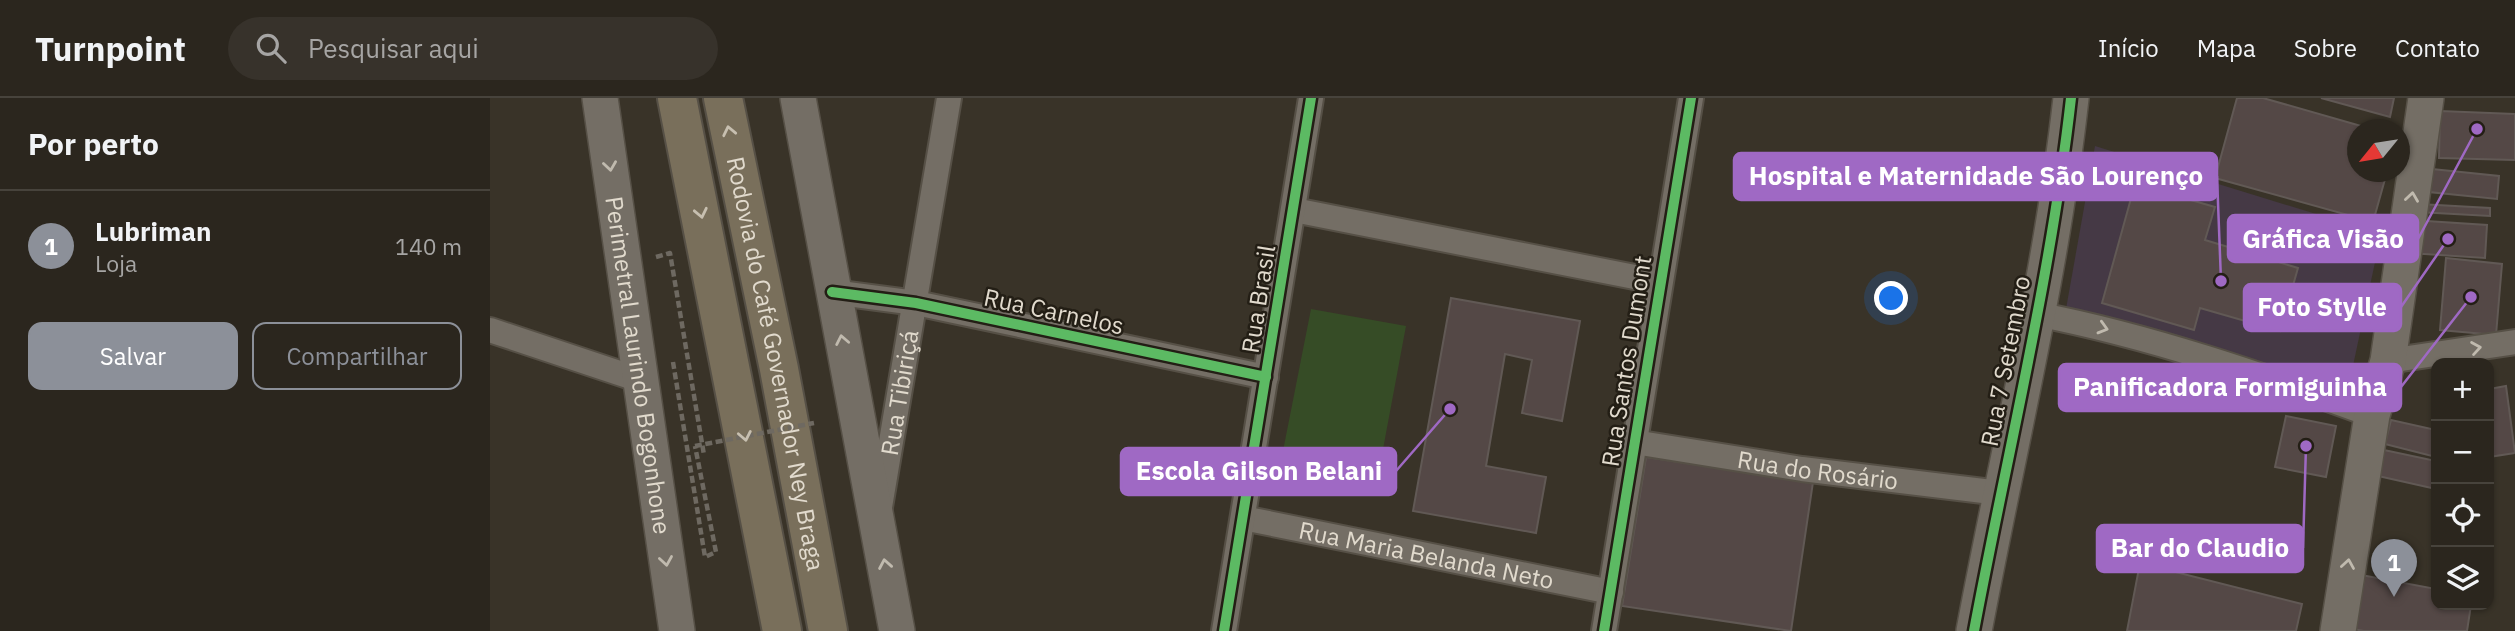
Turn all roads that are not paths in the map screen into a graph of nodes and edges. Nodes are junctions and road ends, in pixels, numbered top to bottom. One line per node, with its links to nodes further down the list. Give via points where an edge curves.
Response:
1 (600, 98): 19 (main road, Perimetral Laurindo Bogonhone, one-way to 19)
2 (677, 98): 27 (highway, Rodovia do Café Governador Ney Braga, one-way to 27)
3 (723, 98): 28 (highway, Rodovia do Café Governador Ney Braga, one-way to 3)
4 (798, 98): 12 (main road)
5 (949, 98): 13 (street, Rua Tibiriçá)
6 (1311, 98): 10 (street, Rua Brasil)
7 (1691, 98): 11 (street, Rua Santos Dumont)
8 (2071, 98): 14 (main road, Rua 7 Setembro)
9 (2426, 98): 17 (main road, one-way to 9)
10 (1294, 210): 11 (street); 18 (street, Rua Brasil)
11 (1660, 282): 21 (street, Rua Santos Dumont)
12 (832, 292): 13 (street, Rua Carnelos); 24 (main road, one-way to 12)
13 (916, 303): 18 (street, Rua Carnelos); 24 (street, Rua Tibiriçá)
14 (2036, 314): 20 (street, one-way to 20, via 2094,325); 22 (main road, Rua 7 Setembro)
15 (490, 330): 19 (street)
16 (2515, 342): 17 (street, one-way to 16)
17 (2388, 361): 20 (main road)
18 (1266, 377): 23 (street, Rua Brasil)
19 (640, 380): 26 (main road, Perimetral Laurindo Bogonhone, one-way to 26)
20 (2372, 415): 33 (main road, one-way to 20)
21 (1634, 442): 22 (street, Rua do Rosário, via 1802,469); 25 (street, Rua Santos Dumont)
22 (2000, 493): 32 (main road, Rua 7 Setembro)
23 (1243, 518): 25 (street, Rua Maria Belanda Neto); 30 (street, Rua Brasil)
24 (877, 522): 29 (main road, one-way to 24)
25 (1611, 592): 31 (street, Rua Santos Dumont)
26 (677, 631)
27 (782, 631)
28 (828, 631)
29 (897, 631)
30 (1224, 631)
31 (1604, 631)
32 (1974, 631)
33 (2338, 631)

